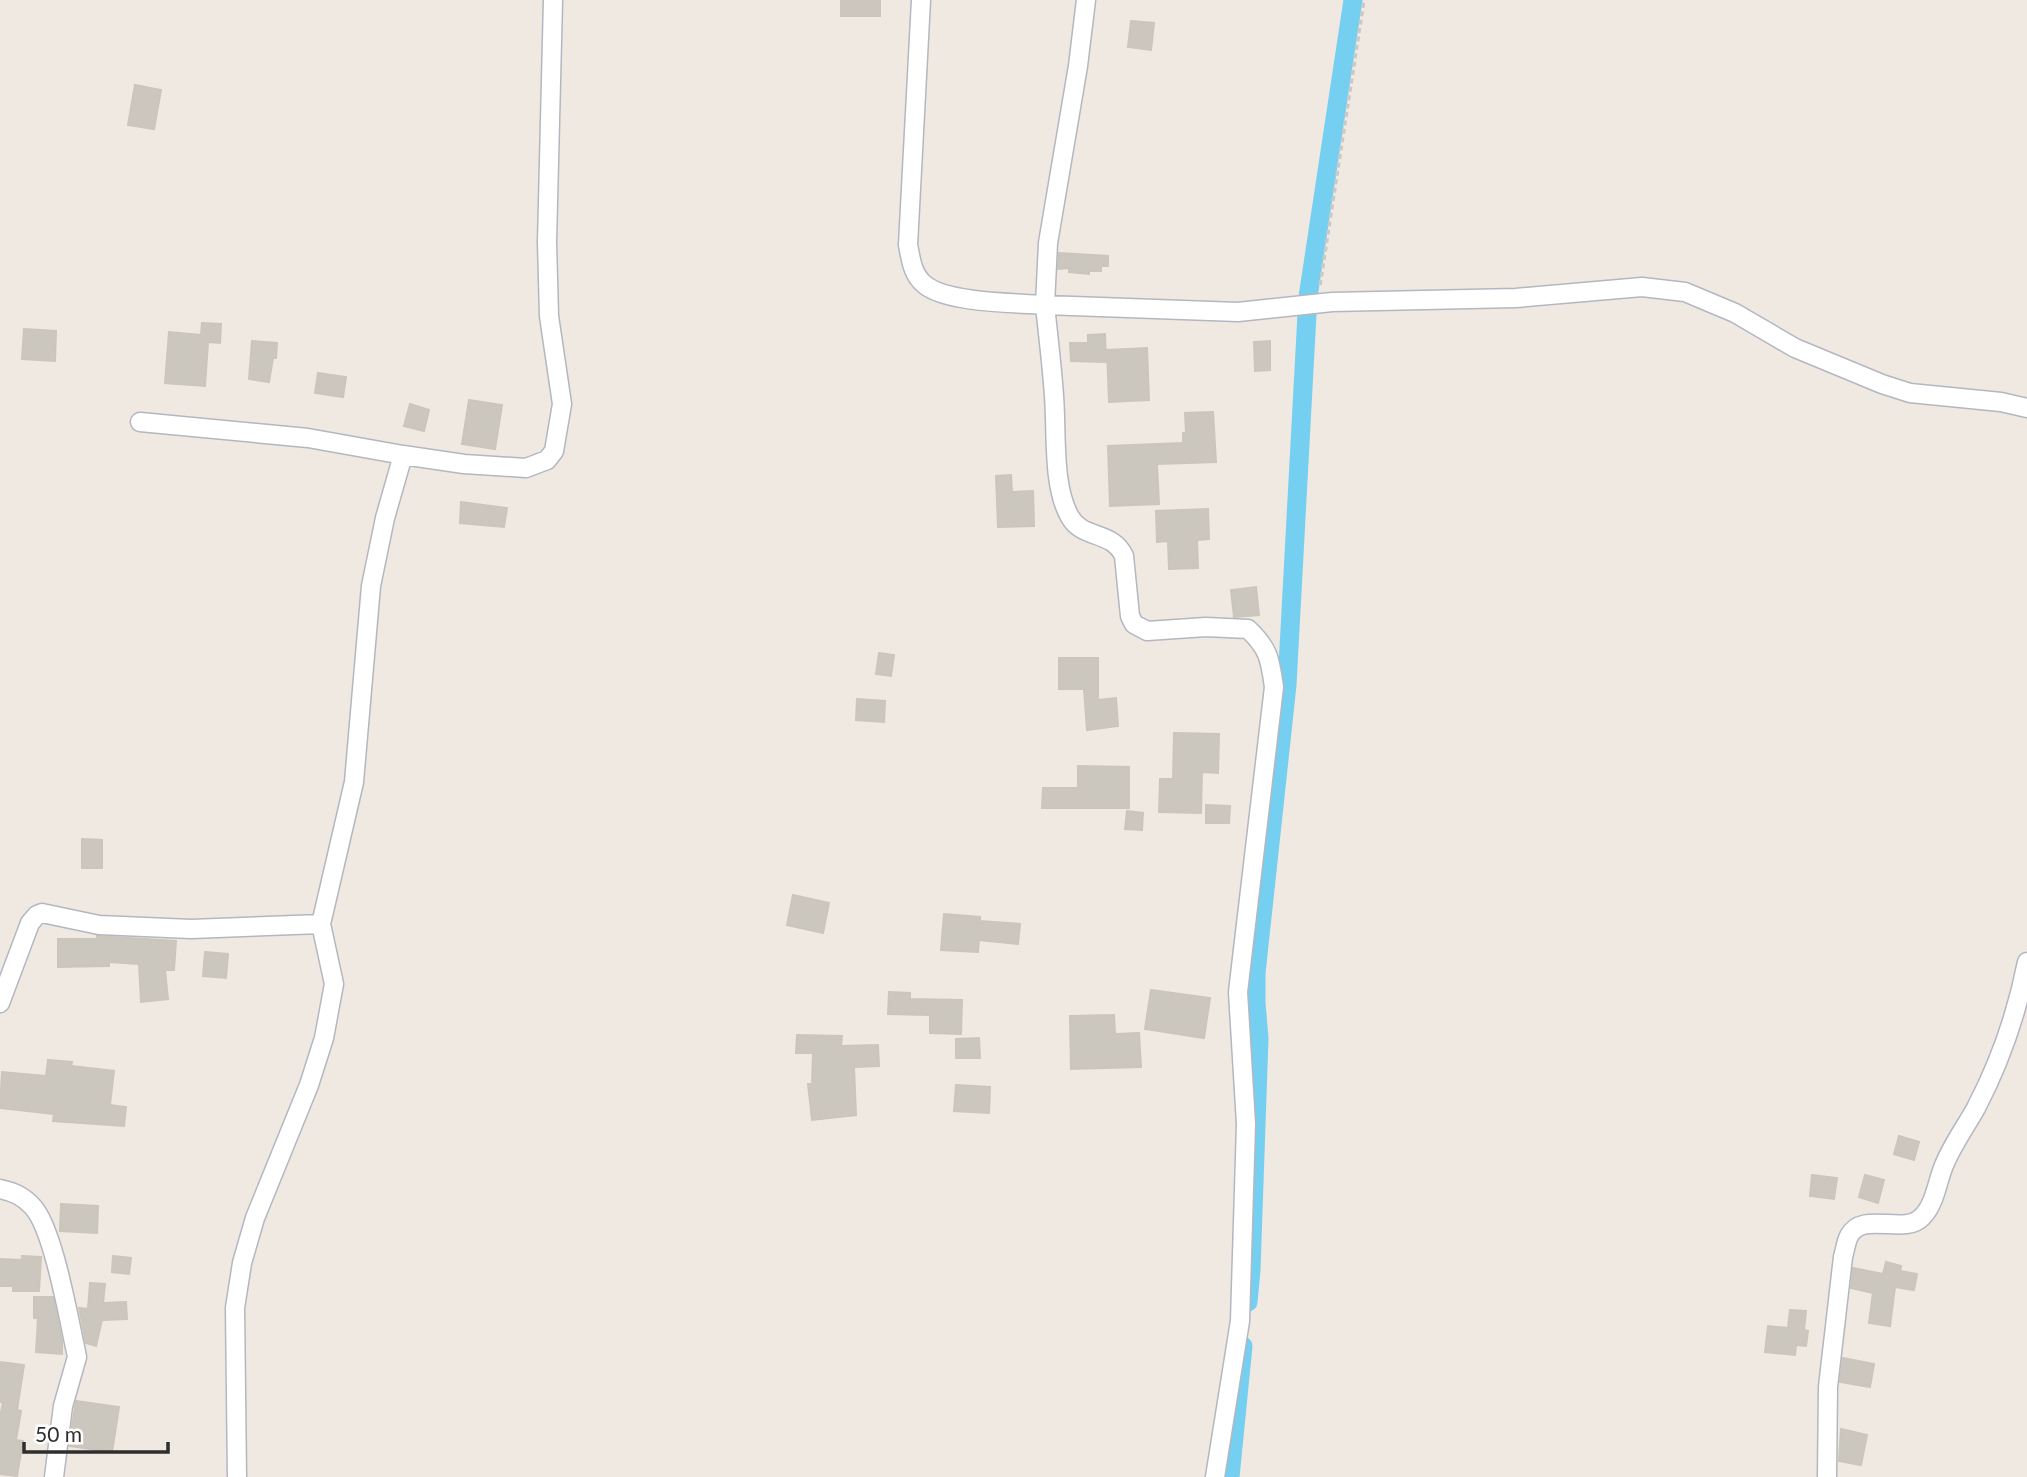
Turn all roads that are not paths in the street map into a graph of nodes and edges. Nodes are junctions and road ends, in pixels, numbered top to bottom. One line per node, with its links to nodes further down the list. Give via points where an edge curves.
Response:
1 (553, 0): 7 (street, via 548,292 562,404 554,451 547,460 526,468)
2 (921, 0): 4 (street, via 908,245 914,273 925,286 946,294)
3 (1086, 0): 4 (street, via 1048,243)
4 (1045, 305): 5 (street, via 1237,312 1317,304 1516,299 1643,287 1685,292 1735,313 1794,348 1910,393); 14 (street, via 1060,497 1077,527 1107,538 1121,549 1134,624 1147,631 1206,626 1248,629 1270,655 1274,687 1238,992 1246,1124 1240,1321)
5 (2027, 408)
6 (140, 422): 7 (street, via 307,438)
7 (403, 455): 8 (street, via 372,586 354,782)
8 (321, 924): 10 (street, via 191,929 99,925 42,913 30,923); 13 (street, via 334,984 324,1038 255,1218 238,1286)
9 (2027, 962): 15 (street, via 2002,1053 1945,1163 1923,1217 1913,1224 1867,1224 1848,1237 1828,1387)
10 (0, 1003)
11 (0, 1189): 12 (street, via 18,1193 35,1209 49,1238 77,1357 63,1406)
12 (54, 1477)
13 (237, 1477)
14 (1215, 1477)
15 (1827, 1477)

